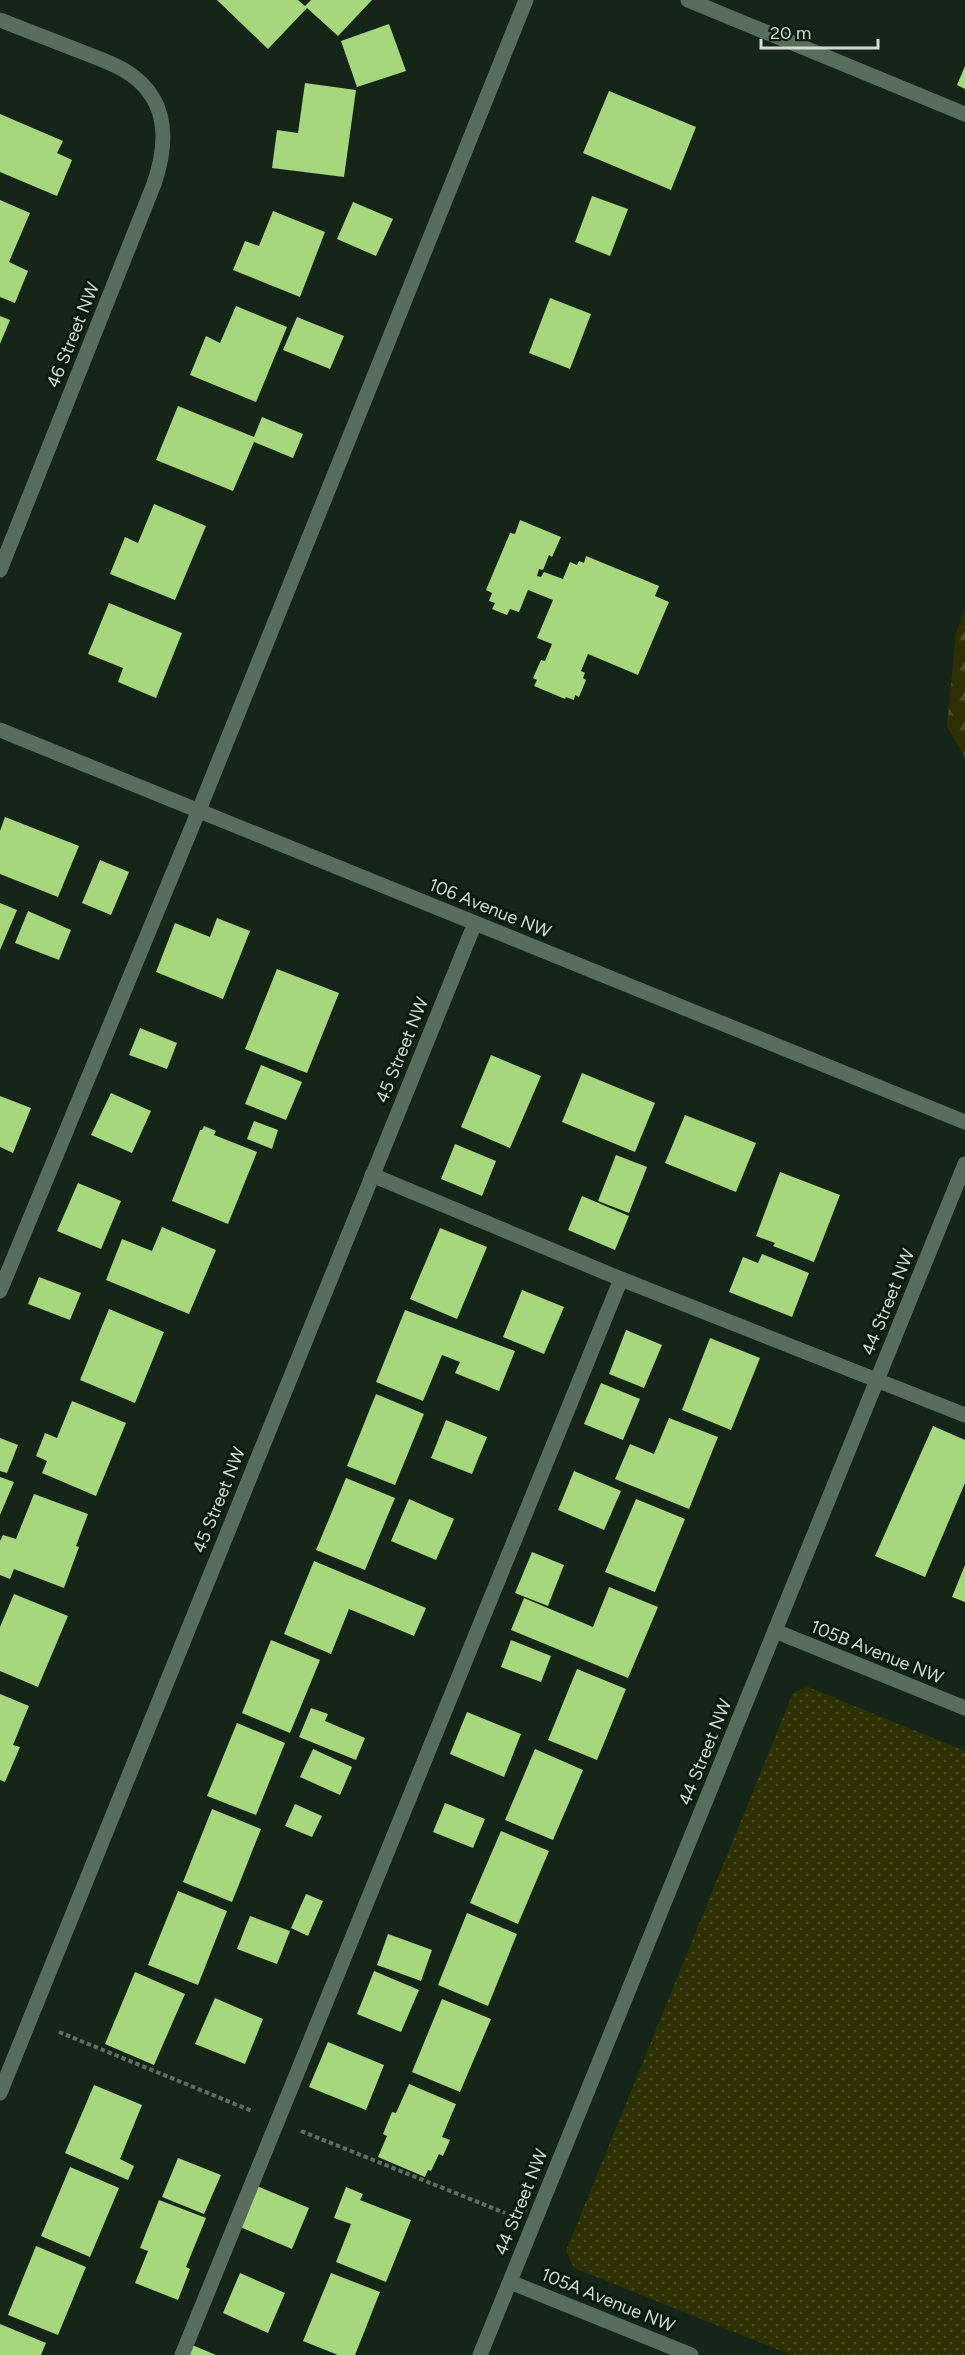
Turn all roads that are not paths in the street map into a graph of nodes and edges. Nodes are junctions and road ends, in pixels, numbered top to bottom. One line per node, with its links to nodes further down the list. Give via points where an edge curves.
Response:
1 (526, 0): 7 (street)
2 (688, 0): 4 (street)
3 (0, 20): 5 (street, 46 Street NW, via 124,70 140,82 159,110 164,130 158,173)
4 (965, 114)
5 (0, 570)
6 (0, 730): 7 (street, 106 Avenue NW)
7 (199, 810): 8 (street, 106 Avenue NW); 13 (street)
8 (475, 923): 9 (street, 106 Avenue NW); 11 (street, 45 Street NW)
9 (965, 1122)
10 (965, 1164): 14 (street, 44 Street NW)
11 (372, 1174): 12 (street); 18 (street, 45 Street NW)
12 (621, 1279): 14 (street); 20 (street)
13 (0, 1291)
14 (877, 1379): 15 (street); 16 (street, 44 Street NW)
15 (965, 1415)
16 (775, 1631): 17 (street, 105B Avenue NW); 19 (street, 44 Street NW)
17 (965, 1708)
18 (2, 2082)
19 (510, 2282): 21 (street, 44 Street NW); 22 (street, 105A Avenue NW)
20 (182, 2355)
21 (480, 2355)
22 (691, 2355)

